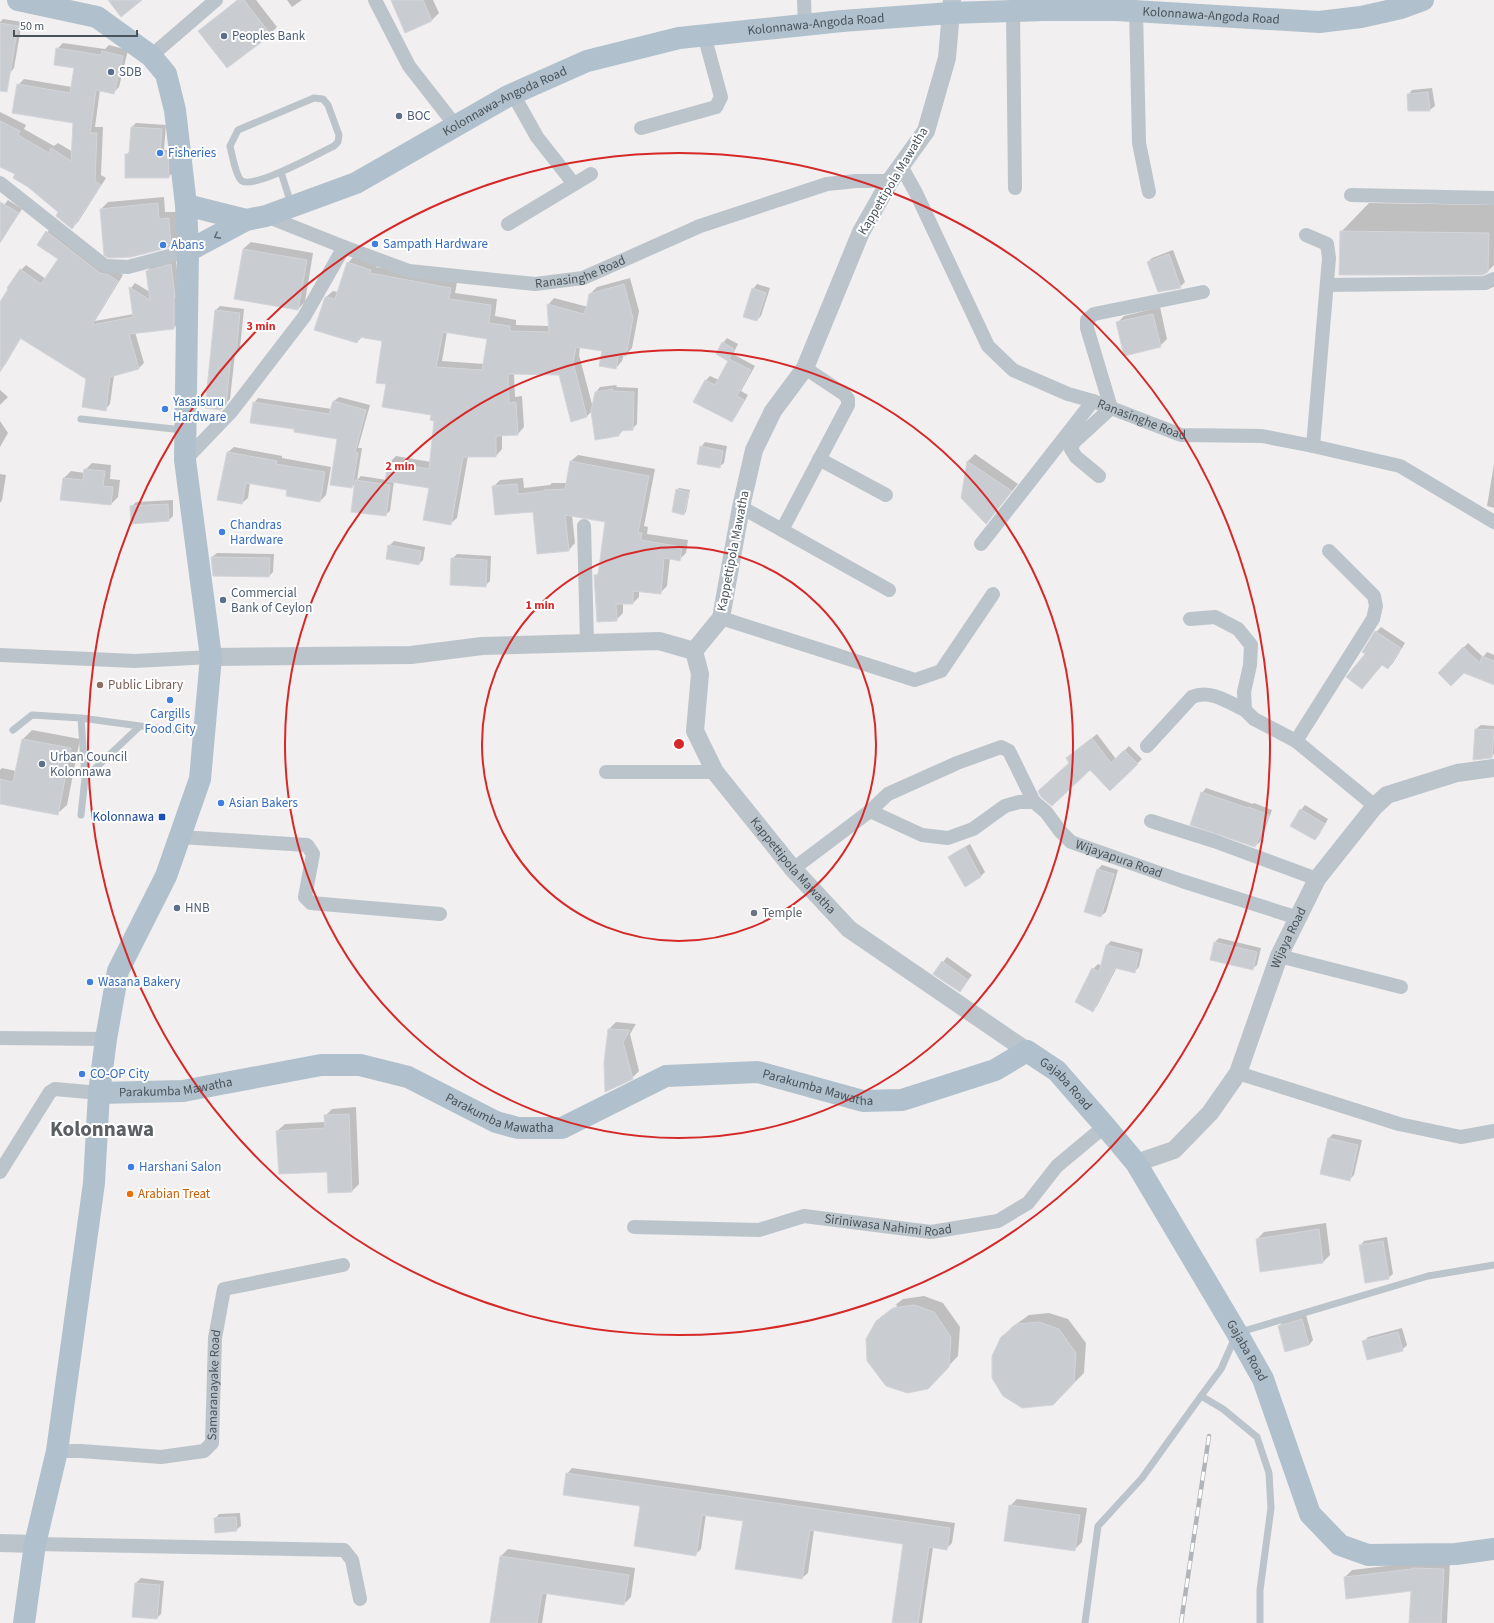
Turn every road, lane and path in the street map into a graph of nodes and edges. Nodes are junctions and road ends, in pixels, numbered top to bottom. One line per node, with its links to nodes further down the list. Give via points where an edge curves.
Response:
1 (18, 0): 12 (main road, via 96,17)
2 (216, 0): 12 (street)
3 (375, 0): 14 (street, via 408,66)
4 (804, 0): 10 (street)
5 (1423, 0): 9 (main road, Kolonnawa-Angoda Road, via 1361,17 1319,22)
6 (1044, 5): 8 (main road, Kolonnawa-Angoda Road); 9 (main road, Kolonnawa-Angoda Road)
7 (952, 7): 8 (main road, Kolonnawa-Angoda Road); 10 (main road, Kolonnawa-Angoda Road); 16 (street, Kappettipola Mawatha, via 947,58 926,131)
8 (1013, 11): 22 (street)
9 (1136, 11): 23 (street, via 1139,143)
10 (805, 25): 11 (main road, Kolonnawa-Angoda Road)
11 (704, 35): 13 (main road, Kolonnawa-Angoda Road, via 679,38 586,61); 15 (street, via 721,97 716,107)
12 (151, 56): 26 (main road, via 166,74 175,110)
13 (513, 94): 14 (main road, Kolonnawa-Angoda Road); 21 (street, via 537,137)
14 (455, 126): 27 (main road, Kolonnawa-Angoda Road, via 356,183)
15 (641, 128)
16 (901, 166): 19 (street, Kappettipola Mawatha); 37 (street, Ranasinghe Road, via 988,346 1013,370 1068,394)
17 (282, 172): 17 (lane, via 250,183 242,181 238,177 230,146 238,130 314,98 323,99 328,105 339,135 338,142); 27 (lane)
18 (591, 174): 21 (street)
19 (890, 182): 31 (street, Ranasinghe Road, via 856,181 827,184 700,226 583,278 535,284 409,271); 36 (street, Kappettipola Mawatha, via 861,232)
20 (0, 183): 32 (street, via 105,266 128,267)
21 (574, 184): 29 (street)
22 (1014, 188)
23 (1149, 192)
24 (1351, 195): 25 (street)
25 (1494, 198)
26 (186, 205): 28 (main road); 32 (main road)
27 (292, 206): 28 (main road, Kolonnawa-Angoda Road)
28 (256, 218): 31 (street, Ranasinghe Road); 32 (main road, Kolonnawa-Angoda Road, one-way to 32)
29 (508, 224)
30 (1306, 235): 34 (street, via 1327,244)
31 (344, 248): 43 (street, via 304,317 231,412)
32 (188, 251): 40 (main road)
33 (1494, 279): 34 (street, via 1485,283)
34 (1327, 285): 41 (street)
35 (1203, 292): 38 (street, via 1094,314 1087,320 1087,328)
36 (805, 368): 42 (street, via 848,399 848,405); 46 (street, Kappettipola Mawatha, via 773,410 754,450)
37 (1093, 401): 38 (street, Ranasinghe Road); 50 (street)
38 (1112, 408): 41 (street, Ranasinghe Road, via 1180,435 1262,436); 44 (street, via 1074,442 1071,449 1076,457)
39 (81, 419): 40 (lane)
40 (185, 431): 43 (main road)
41 (1314, 446): 47 (street, Ranasinghe Road, via 1400,466)
42 (819, 459): 45 (street); 49 (street)
43 (184, 460): 59 (main road)
44 (1099, 476)
45 (886, 495)
46 (741, 507): 49 (street); 54 (street, Kappettipola Mawatha)
47 (1494, 522)
48 (584, 526): 56 (street)
49 (782, 530): 52 (street)
50 (981, 544)
51 (1329, 551): 65 (street, via 1374,596 1376,606 1373,619)
52 (890, 590)
53 (993, 594): 54 (street, via 941,671 916,680)
54 (721, 618): 57 (street, Kappettipola Mawatha)
55 (1190, 619): 60 (street, via 1215,617 1238,629 1251,645 1244,692)
56 (587, 642): 57 (street, via 660,641); 59 (street, via 482,646 410,655)
57 (694, 651): 69 (street, Kappettipola Mawatha, via 700,674 695,732)
58 (0, 655): 59 (street, via 134,661)
59 (211, 657): 64 (main road)
60 (1245, 710): 65 (street, via 1254,719); 66 (street, via 1210,694 1199,694 1192,698)
61 (81, 718): 62 (lane); 63 (lane, via 32,715); 70 (lane)
62 (140, 726): 64 (lane); 70 (lane)
63 (13, 730)
64 (205, 733): 76 (main road, via 200,779)
65 (1296, 741): 72 (street)
66 (1147, 746)
67 (1494, 768): 72 (street, Wijaya Road, via 1457,773 1387,795)
68 (606, 772): 69 (street)
69 (715, 772): 77 (street, Kappettipola Mawatha)
70 (85, 778): 74 (lane)
71 (1034, 802): 73 (street, via 1019,802 1005,806 973,830 948,838 922,835); 73 (street, via 1009,751 1001,747 957,763 888,794); 80 (street, Wijayapura Road, via 1046,812 1071,842)
72 (1375, 806): 78 (street, Wijaya Road)
73 (870, 811): 77 (street)
74 (81, 815)
75 (1151, 821): 78 (street)
76 (180, 837): 79 (street, via 307,845 313,854 305,897 311,903); 84 (main road, via 166,876 118,971)
77 (793, 869): 85 (street, Kappettipola Mawatha, via 849,929)
78 (1317, 879): 80 (street, Wijaya Road)
79 (440, 914)
80 (1298, 918): 81 (street, Wijaya Road)
81 (1279, 956): 82 (street); 86 (street, Wijaya Road)
82 (1401, 987)
83 (0, 1038): 84 (street)
84 (106, 1040): 87 (main road)
85 (1027, 1051): 87 (main road, Parakumba Mawatha, via 995,1070 902,1100 863,1101 758,1072 666,1076 562,1128 518,1128 496,1122 408,1077 360,1065 321,1065 183,1090); 88 (main road, Gajaba Road, via 1057,1071)
86 (1238, 1073): 89 (street, via 1399,1124 1462,1137); 90 (street, Wijaya Road, via 1210,1113 1174,1150)
87 (99, 1094): 91 (street, via 56,1089 50,1092); 97 (main road, via 94,1183)
88 (1105, 1126): 90 (main road, Gajaba Road); 92 (street, Siriniwasa Nahimi Road, via 1057,1166 1028,1203 998,1221 931,1232 804,1216 759,1230)
89 (1494, 1131)
90 (1136, 1163): 95 (main road, Gajaba Road)
91 (0, 1172)
92 (634, 1227)
93 (343, 1265): 97 (street, Samaranayake Road, via 224,1290 215,1338 212,1443 204,1450 161,1457)
94 (1494, 1265): 95 (lane, via 1428,1276)
95 (1237, 1333): 96 (lane, via 1221,1369); 100 (main road, Gajaba Road, via 1263,1379 1310,1514 1340,1545 1368,1555 1456,1554)
96 (1201, 1396): 103 (lane, via 1142,1478 1098,1526); 104 (lane, via 1257,1437 1269,1473 1271,1508 1260,1590)
97 (56, 1451): 99 (main road)
98 (0, 1543): 99 (street)
99 (35, 1544): 101 (street, via 344,1550 352,1560); 102 (main road)
100 (1494, 1548)
101 (360, 1599)
102 (24, 1623)
103 (1085, 1623)
104 (1260, 1623)

